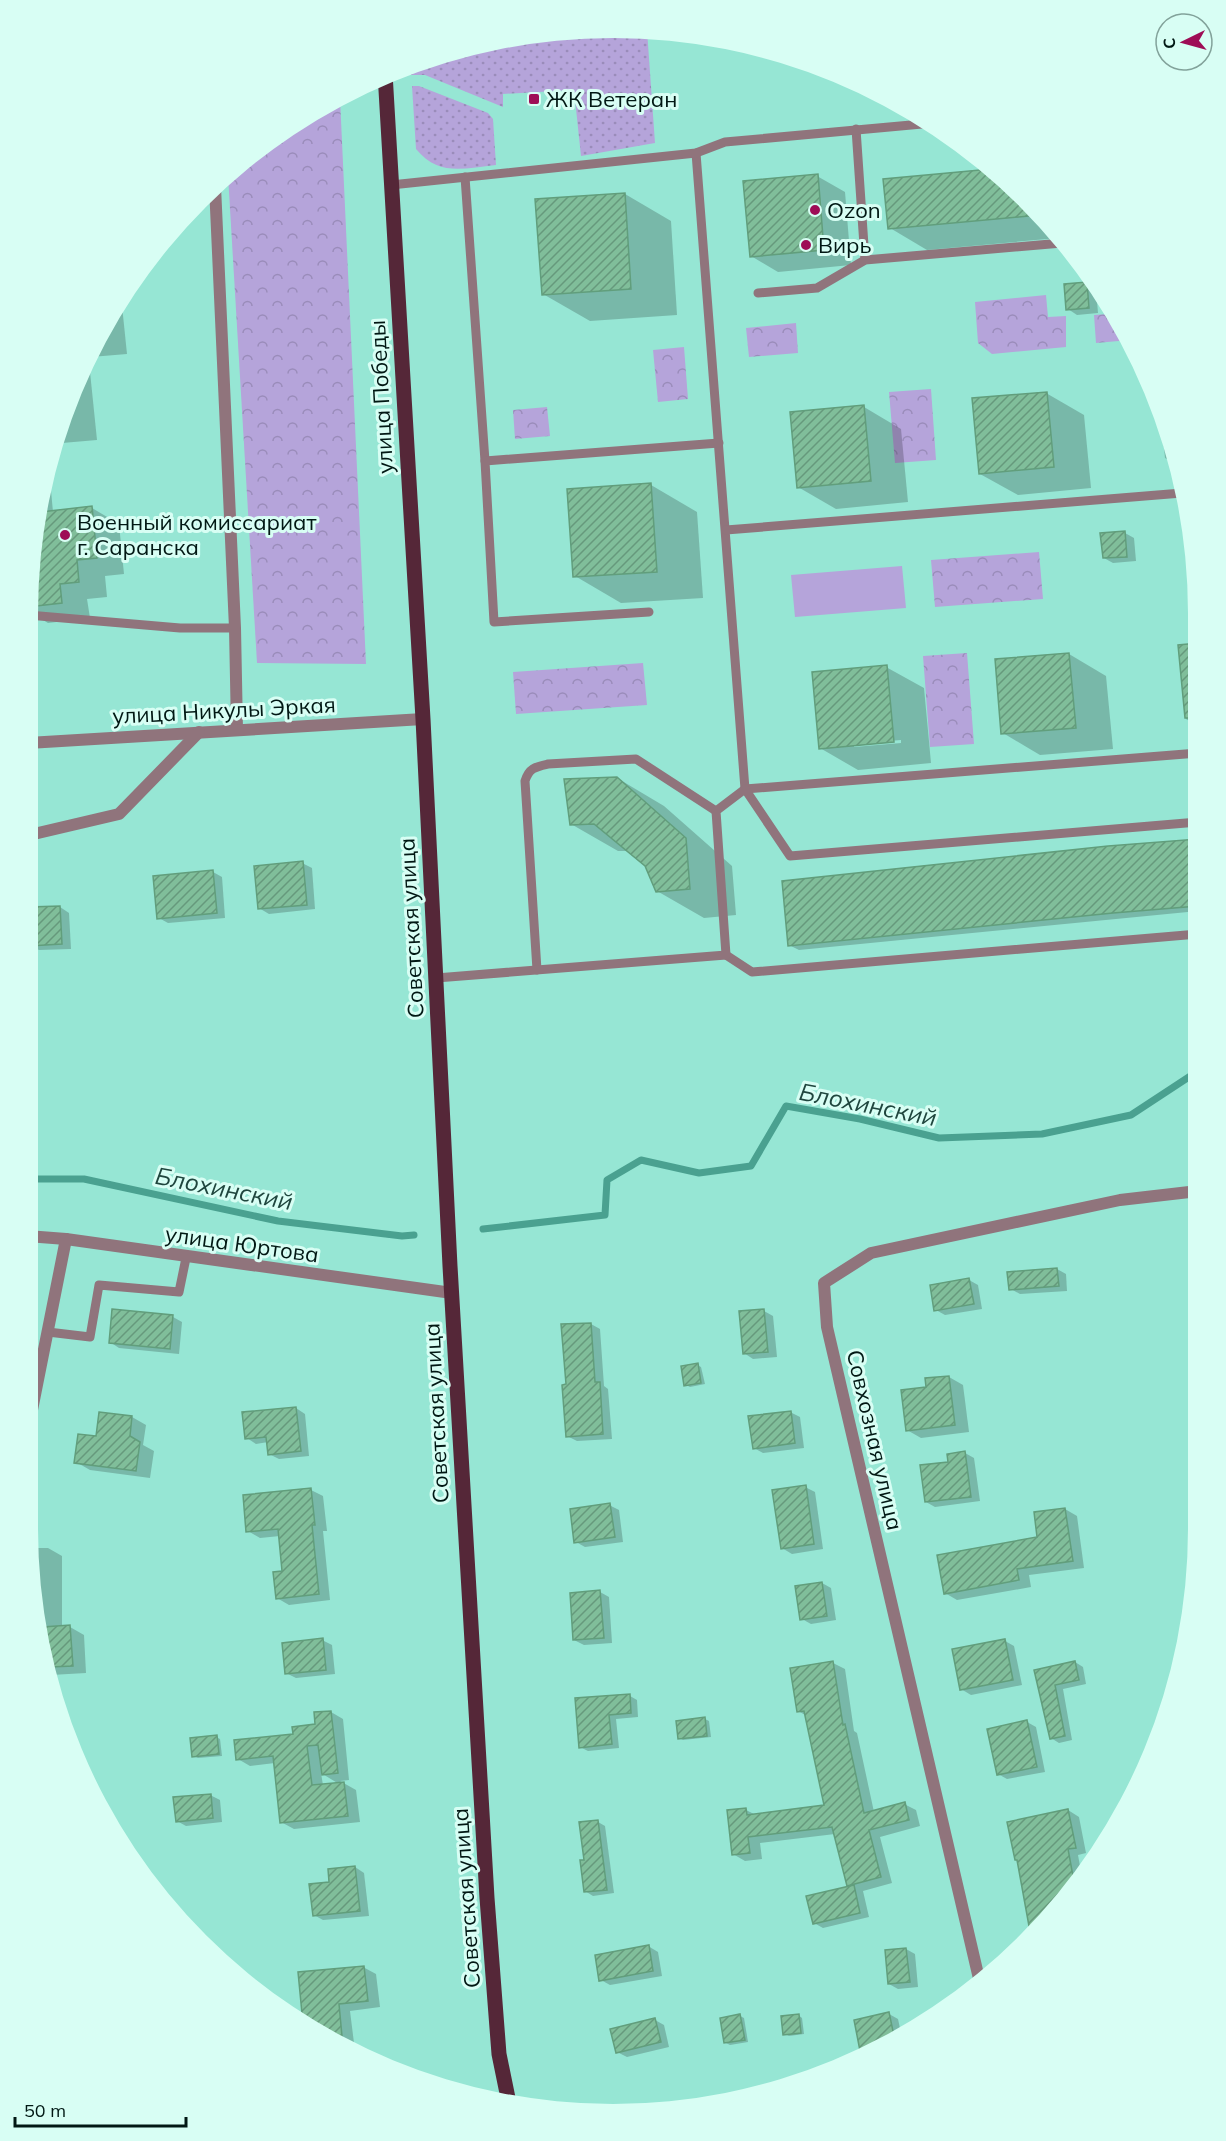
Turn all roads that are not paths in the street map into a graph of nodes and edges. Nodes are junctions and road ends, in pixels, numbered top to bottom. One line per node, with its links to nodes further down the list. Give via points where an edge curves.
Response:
1 (386, 84): 6 (main road, улица Победы)
2 (917, 124): 3 (lane)
3 (856, 129): 4 (lane, via 725,141); 9 (lane)
4 (696, 153): 5 (lane); 11 (lane)
5 (465, 177): 6 (lane); 12 (lane)
6 (391, 185): 18 (main road, улица Победы)
7 (215, 198): 17 (street)
8 (1054, 244): 9 (lane)
9 (865, 260): 10 (lane, via 817,288)
10 (759, 293)
11 (719, 443): 12 (lane); 14 (lane)
12 (485, 461): 15 (lane, via 494,622)
13 (1175, 494): 14 (lane)
14 (726, 530): 23 (lane)
15 (650, 612)
16 (38, 616): 17 (lane, via 180,628)
17 (235, 628): 19 (street)
18 (423, 719): 19 (street, улица Никулы Эркая); 30 (main road, Советская улица)
19 (237, 730): 20 (street, улица Никулы Эркая)
20 (200, 732): 21 (street, улица Никулы Эркая); 26 (street, via 119,814)
21 (38, 742)
22 (1188, 754): 23 (lane)
23 (745, 789): 24 (lane); 25 (lane, via 790,856)
24 (716, 811): 28 (lane); 29 (lane, via 636,759 548,764 528,771 525,781)
25 (1188, 823)
26 (38, 833)
27 (1188, 935): 28 (lane, via 752,972)
28 (726, 955): 29 (lane)
29 (537, 970): 30 (lane)
30 (436, 978): 35 (main road, Советская улица)
31 (1188, 1192): 38 (street, Совхозная улица, via 1120,1200 871,1253 824,1283 828,1327)
32 (38, 1237): 33 (street, улица Юртова)
33 (66, 1239): 34 (street, улица Юртова); 36 (street)
34 (186, 1257): 35 (street, улица Юртова); 36 (lane, via 179,1292 99,1285 90,1337)
35 (452, 1293): 39 (main road, Советская улица, via 488,1909 499,2054)
36 (48, 1332): 37 (street)
37 (38, 1381)
38 (978, 1973)
39 (507, 2093)

